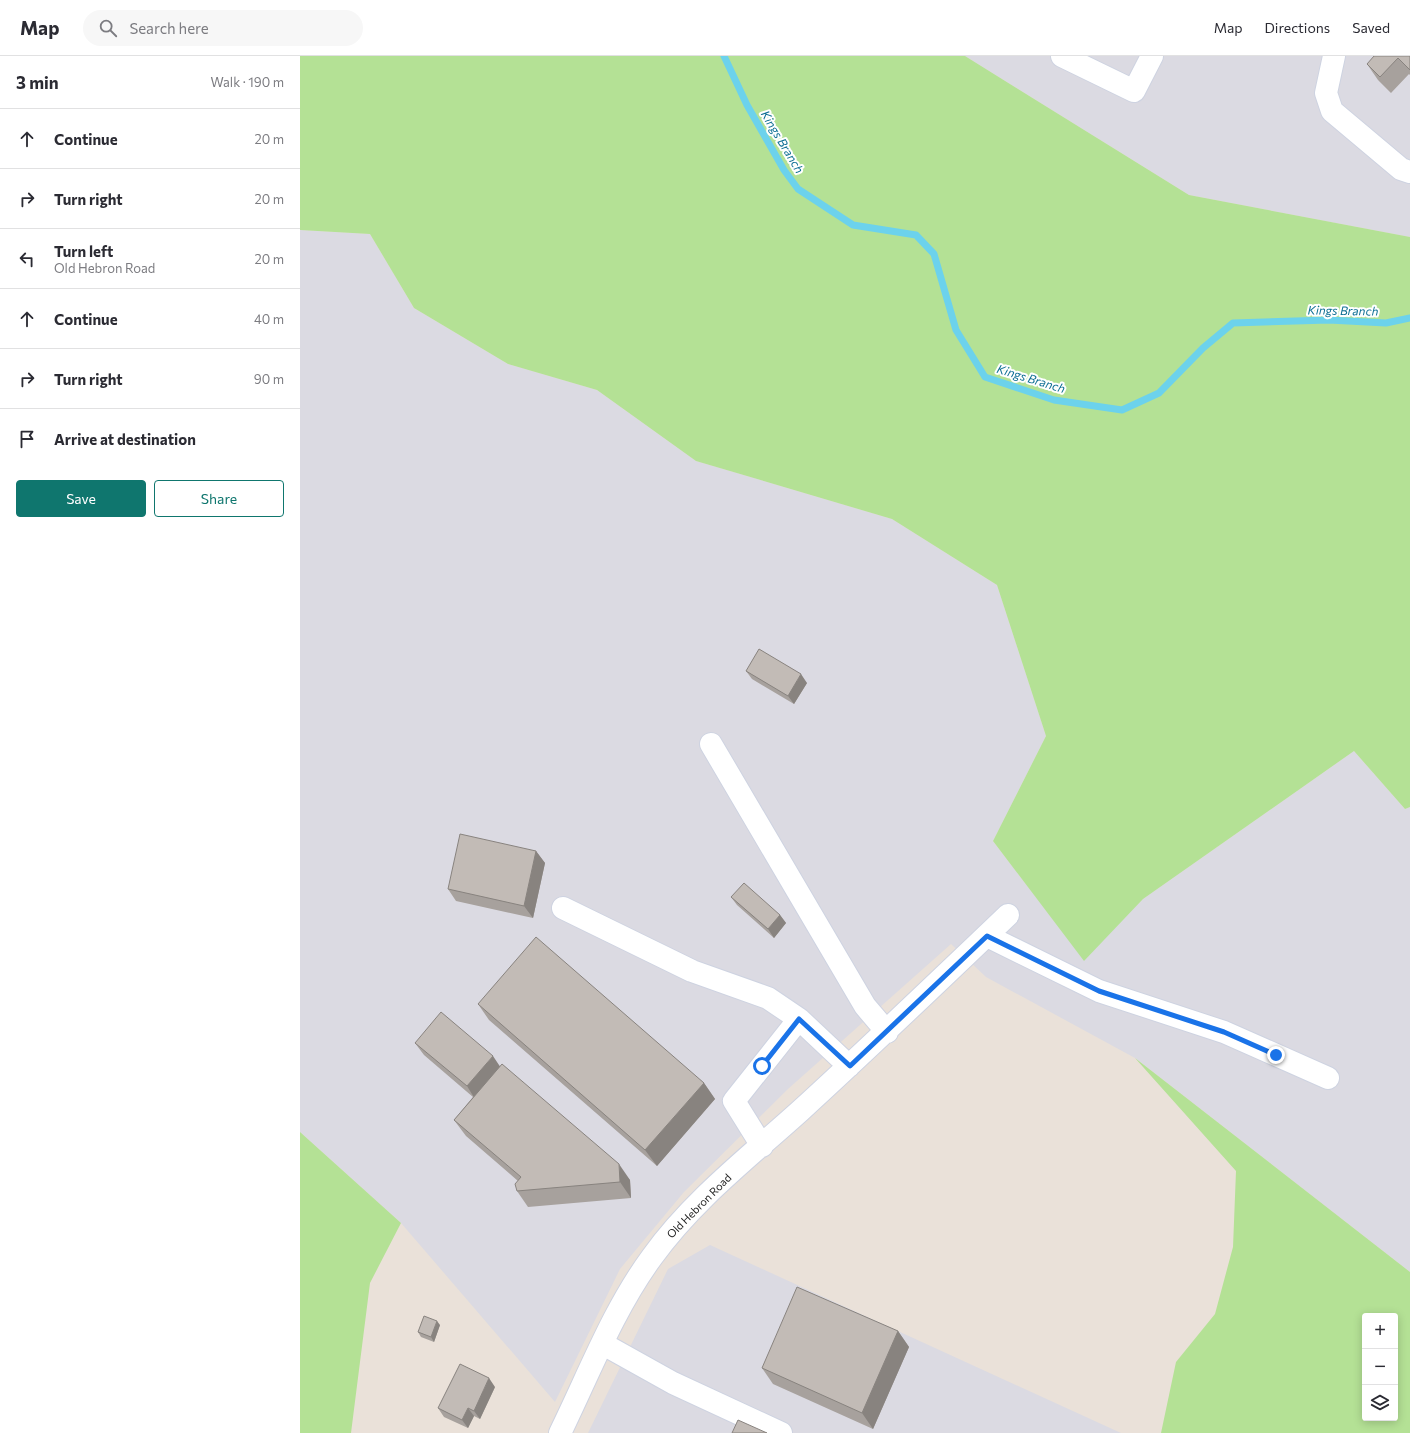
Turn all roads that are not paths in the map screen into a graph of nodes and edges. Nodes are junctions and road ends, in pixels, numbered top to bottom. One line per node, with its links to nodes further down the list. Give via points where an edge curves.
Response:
1 (1062, 56): 2 (street, via 1134,91)
2 (1152, 56)
3 (1334, 56): 4 (street, via 1326,93 1332,111 1401,169)
4 (1410, 172)
5 (710, 744): 10 (street, via 865,1006)
6 (563, 908): 9 (street, via 692,971 768,998)
7 (1008, 916): 8 (street, Old Hebron Road)
8 (987, 936): 10 (street, Old Hebron Road); 12 (street, via 1099,991 1224,1032)
9 (799, 1019): 11 (street); 13 (street, via 734,1101)
10 (891, 1028): 11 (street, Old Hebron Road)
11 (850, 1066): 13 (street, Old Hebron Road)
12 (1328, 1078)
13 (762, 1146): 14 (street, Old Hebron Road, via 702,1200 666,1238 623,1303)
14 (603, 1344): 15 (street, Old Hebron Road); 16 (street, via 673,1383)
15 (560, 1433)
16 (781, 1433)

